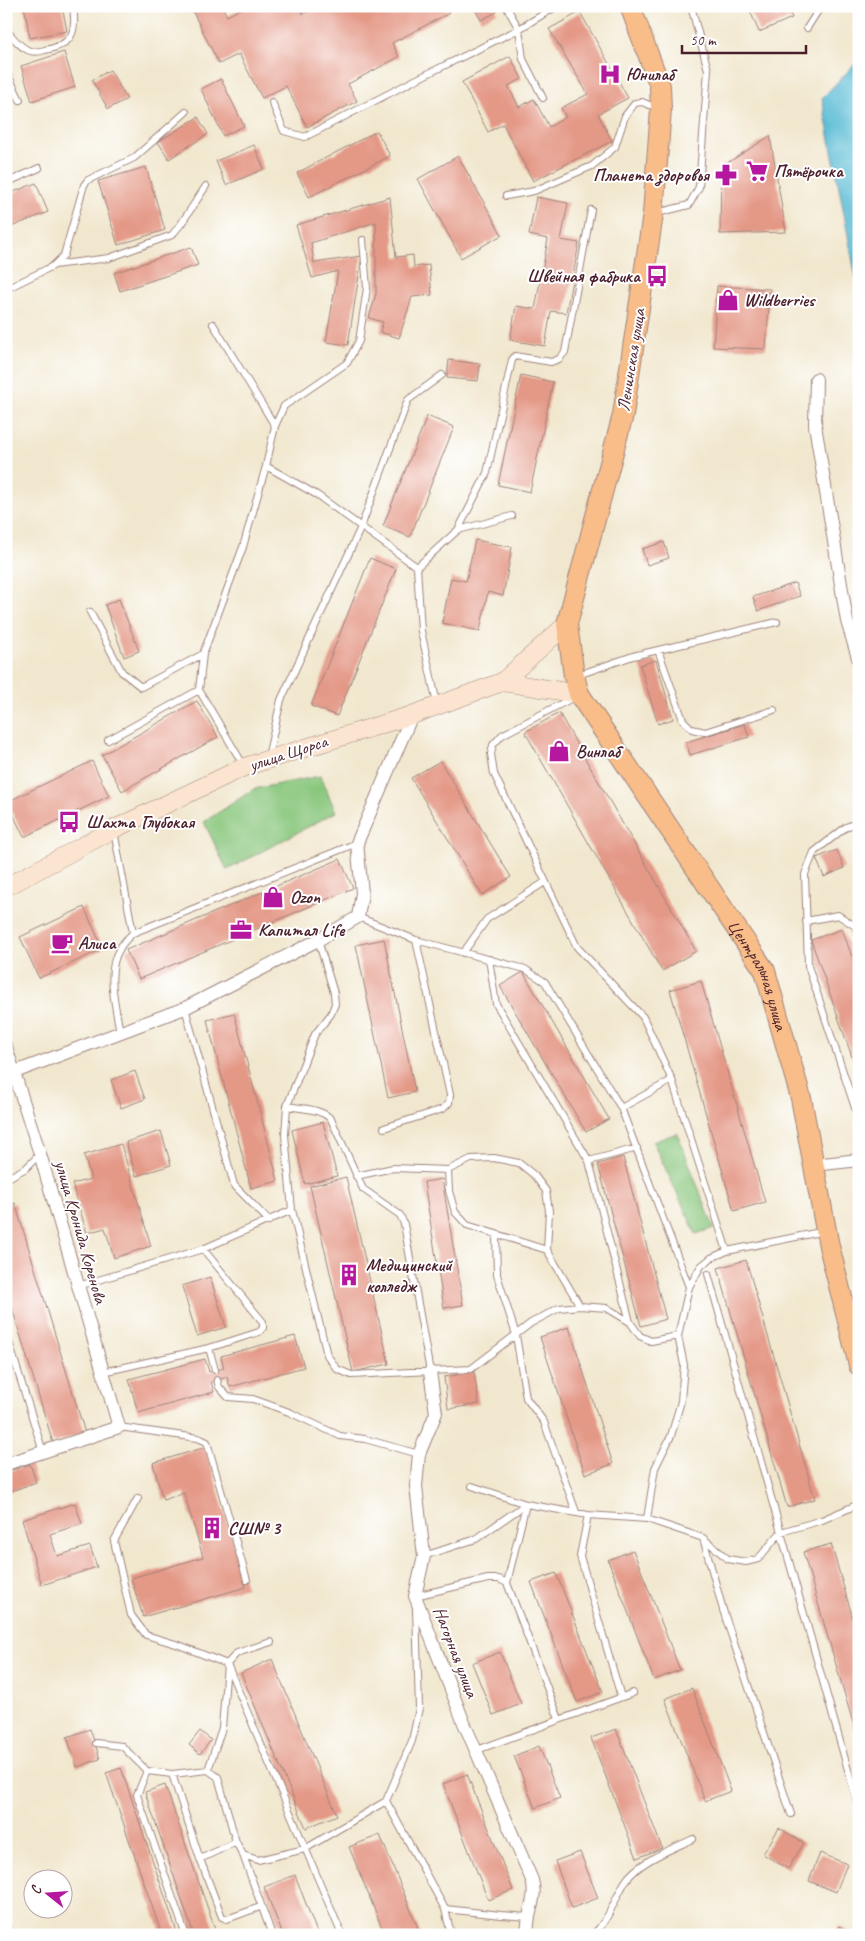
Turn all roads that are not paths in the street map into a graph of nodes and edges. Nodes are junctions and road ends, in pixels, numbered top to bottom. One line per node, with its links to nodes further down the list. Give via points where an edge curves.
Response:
1 (74, 6): 9 (lane, via 76,24 69,40 59,48 35,52 26,50)
2 (506, 6): 8 (lane)
3 (557, 6): 8 (lane)
4 (630, 6): 14 (main road, Ленинская улица, via 660,86)
5 (691, 6): 21 (lane, via 708,70 699,186 689,205)
6 (821, 6): 7 (lane)
7 (807, 28)
8 (519, 29): 11 (lane, via 523,59); 13 (lane, via 304,137 284,131)
9 (6, 30)
10 (6, 71): 12 (lane)
11 (542, 98)
12 (20, 100)
13 (272, 102)
14 (661, 109): 19 (lane, via 642,102 634,104 625,116 615,147 592,166 534,191); 21 (main road, Ленинская улица)
15 (186, 112): 23 (lane, via 134,158 88,180 64,255)
16 (39, 168): 17 (lane)
17 (6, 183)
18 (206, 186): 23 (lane, via 172,235 109,258)
19 (506, 196)
20 (591, 210): 32 (lane, via 565,352 560,359 551,362 516,356 512,360 487,473)
21 (654, 214): 36 (main road, Ленинская улица, via 623,415)
22 (363, 240): 28 (lane, via 367,288 359,341 347,363 284,406)
23 (53, 266): 24 (lane)
24 (6, 289)
25 (212, 324): 28 (lane)
26 (442, 375): 31 (lane, via 408,400)
27 (816, 379): 39 (street, via 815,425 847,621)
28 (275, 426): 29 (lane)
29 (266, 466): 31 (lane, via 317,495); 38 (lane, via 243,547)
30 (512, 516): 32 (lane)
31 (361, 527): 33 (lane); 47 (lane, via 281,700)
32 (458, 530): 33 (lane)
33 (417, 567): 43 (lane, via 421,631)
34 (90, 612): 38 (lane, via 122,672 141,687)
35 (777, 622): 37 (lane)
36 (567, 624): 40 (street, улица Щорса); 41 (main road, Центральная улица)
37 (658, 650): 41 (lane); 44 (lane, via 683,720 692,729 705,732)
38 (203, 654): 42 (lane)
39 (859, 661)
40 (502, 682): 41 (street); 43 (street, улица Щорса)
41 (577, 685): 52 (lane, via 502,735 493,745 491,754 494,774); 75 (main road, Центральная улица, via 765,971 801,1098)
42 (199, 690): 46 (lane); 48 (lane)
43 (437, 706): 45 (street, улица Щорса)
44 (774, 710)
45 (412, 715): 47 (street, улица Щорса); 51 (street)
46 (108, 740)
47 (268, 758): 48 (street, улица Щорса)
48 (244, 767): 50 (street, улица Щорса)
49 (859, 822): 55 (lane, via 846,827 814,852 805,874)
50 (114, 829): 53 (street, улица Щорса); 56 (lane)
51 (357, 842): 54 (street, via 362,893); 56 (lane)
52 (545, 882): 60 (lane, via 487,919); 66 (lane, via 577,947 643,1018)
53 (6, 887)
54 (358, 917): 58 (street); 59 (lane)
55 (806, 921): 57 (lane, via 838,915 855,926); 69 (lane, via 808,966)
56 (133, 933): 63 (lane, via 119,949 113,971 112,986)
57 (859, 936)
58 (318, 940): 62 (street); 67 (lane, via 335,1004 315,1034)
59 (416, 940): 60 (lane); 70 (lane, via 450,1095 449,1103 443,1109)
60 (463, 953): 61 (lane)
61 (489, 959): 68 (lane, via 525,969 545,982); 74 (lane, via 496,1004)
62 (185, 1008): 63 (street); 80 (lane, via 234,1185)
63 (120, 1033): 65 (street)
64 (6, 1047): 65 (street, улица Кронида Коренова)
65 (15, 1072): 72 (street, улица Кронида Коренова)
66 (672, 1080): 68 (lane); 85 (lane)
67 (287, 1106): 77 (lane, via 319,1111 331,1118); 79 (lane, via 285,1135)
68 (621, 1108): 71 (lane)
69 (859, 1120)
70 (384, 1128)
71 (637, 1148): 74 (lane); 88 (lane)
72 (40, 1154): 78 (lane, via 26,1168); 87 (street, улица Кронида Коренова)
73 (859, 1160): 75 (street)
74 (589, 1161): 90 (lane)
75 (814, 1165): 81 (main road, Центральная улица)
76 (448, 1170): 77 (lane, via 393,1168); 82 (lane, via 455,1212 467,1225); 84 (lane, via 471,1159 494,1158 519,1163 534,1175 546,1191 549,1211)
77 (356, 1176): 98 (lane, via 363,1189 400,1215 404,1224)
78 (6, 1179)
79 (292, 1210): 80 (lane); 98 (lane, via 327,1355 337,1370 351,1375)
80 (269, 1221): 83 (lane)
81 (826, 1231): 85 (lane); 95 (main road, Центральная улица)
82 (496, 1234): 84 (lane); 92 (lane, via 497,1275)
83 (203, 1249): 87 (lane); 94 (lane, via 263,1322 259,1332)
84 (547, 1250): 89 (lane)
85 (728, 1251): 88 (lane, via 701,1266)
86 (708, 1274): 111 (lane)
87 (78, 1286): 97 (street, улица Кронида Коренова)
88 (689, 1286): 93 (lane)
89 (580, 1306): 90 (lane, via 607,1308); 92 (lane, via 559,1308 531,1323)
90 (630, 1322): 93 (lane, via 640,1336 651,1341)
91 (6, 1333): 101 (lane)
92 (516, 1336): 98 (lane, via 471,1369); 108 (lane, via 526,1398 544,1422)
93 (678, 1336): 110 (lane, via 684,1365 680,1402 671,1436 655,1468)
94 (209, 1348): 96 (lane); 97 (lane)
95 (859, 1365)
96 (215, 1370)
97 (104, 1372): 100 (street, улица Кронида Коренова)
98 (430, 1372): 102 (street, Нагорная улица, via 436,1413)
99 (217, 1380): 102 (lane, via 228,1397 253,1399 340,1436 365,1439)
100 (119, 1427): 101 (street); 114 (lane, via 207,1442)
101 (44, 1452): 103 (street)
102 (419, 1454): 113 (street, Нагорная улица, via 416,1486)
103 (6, 1464)
104 (472, 1486): 106 (lane)
105 (138, 1498): 118 (lane, via 114,1541 131,1615 146,1635)
106 (526, 1504): 108 (lane); 113 (lane, via 476,1539); 115 (lane)
107 (859, 1504): 111 (lane, via 822,1520)
108 (576, 1512): 109 (lane)
109 (588, 1516): 110 (lane); 120 (lane, via 580,1556)
110 (647, 1519): 112 (lane)
111 (781, 1532): 112 (lane, via 758,1559 746,1562 728,1559); 128 (lane)
112 (703, 1538): 129 (lane)
113 (424, 1556): 116 (street, Нагорная улица)
114 (248, 1580)
115 (507, 1583): 116 (lane, via 488,1579); 121 (lane)
116 (415, 1596): 123 (street, Нагорная улица); 127 (lane, via 419,1708 412,1741)
117 (271, 1642): 118 (lane, via 238,1654)
118 (227, 1664): 124 (lane, via 222,1728); 132 (lane)
119 (633, 1693): 120 (lane)
120 (621, 1697): 121 (lane)
121 (559, 1719): 123 (lane)
122 (96, 1743): 125 (lane, via 122,1746)
123 (477, 1750): 137 (street, Нагорная улица, via 532,1880 535,1890)
124 (208, 1770): 126 (lane); 131 (lane, via 218,1777)
125 (147, 1771): 126 (lane); 138 (lane, via 137,1795)
126 (172, 1774): 134 (lane)
127 (386, 1801): 132 (lane); 136 (lane)
128 (859, 1809)
129 (791, 1814)
130 (692, 1839): 143 (lane, via 642,1865 626,1880 603,1925)
131 (236, 1842): 133 (lane); 134 (lane)
132 (306, 1849): 133 (lane, via 258,1860); 140 (lane)
133 (243, 1855): 135 (lane)
134 (200, 1859): 135 (lane, via 222,1918)
135 (260, 1907): 139 (lane)
136 (445, 1909): 137 (lane); 141 (lane)
137 (528, 1917): 142 (street, Нагорная улица)
138 (184, 1932)
139 (272, 1935)
140 (342, 1935)
141 (451, 1935)
142 (528, 1935)
143 (593, 1935)

